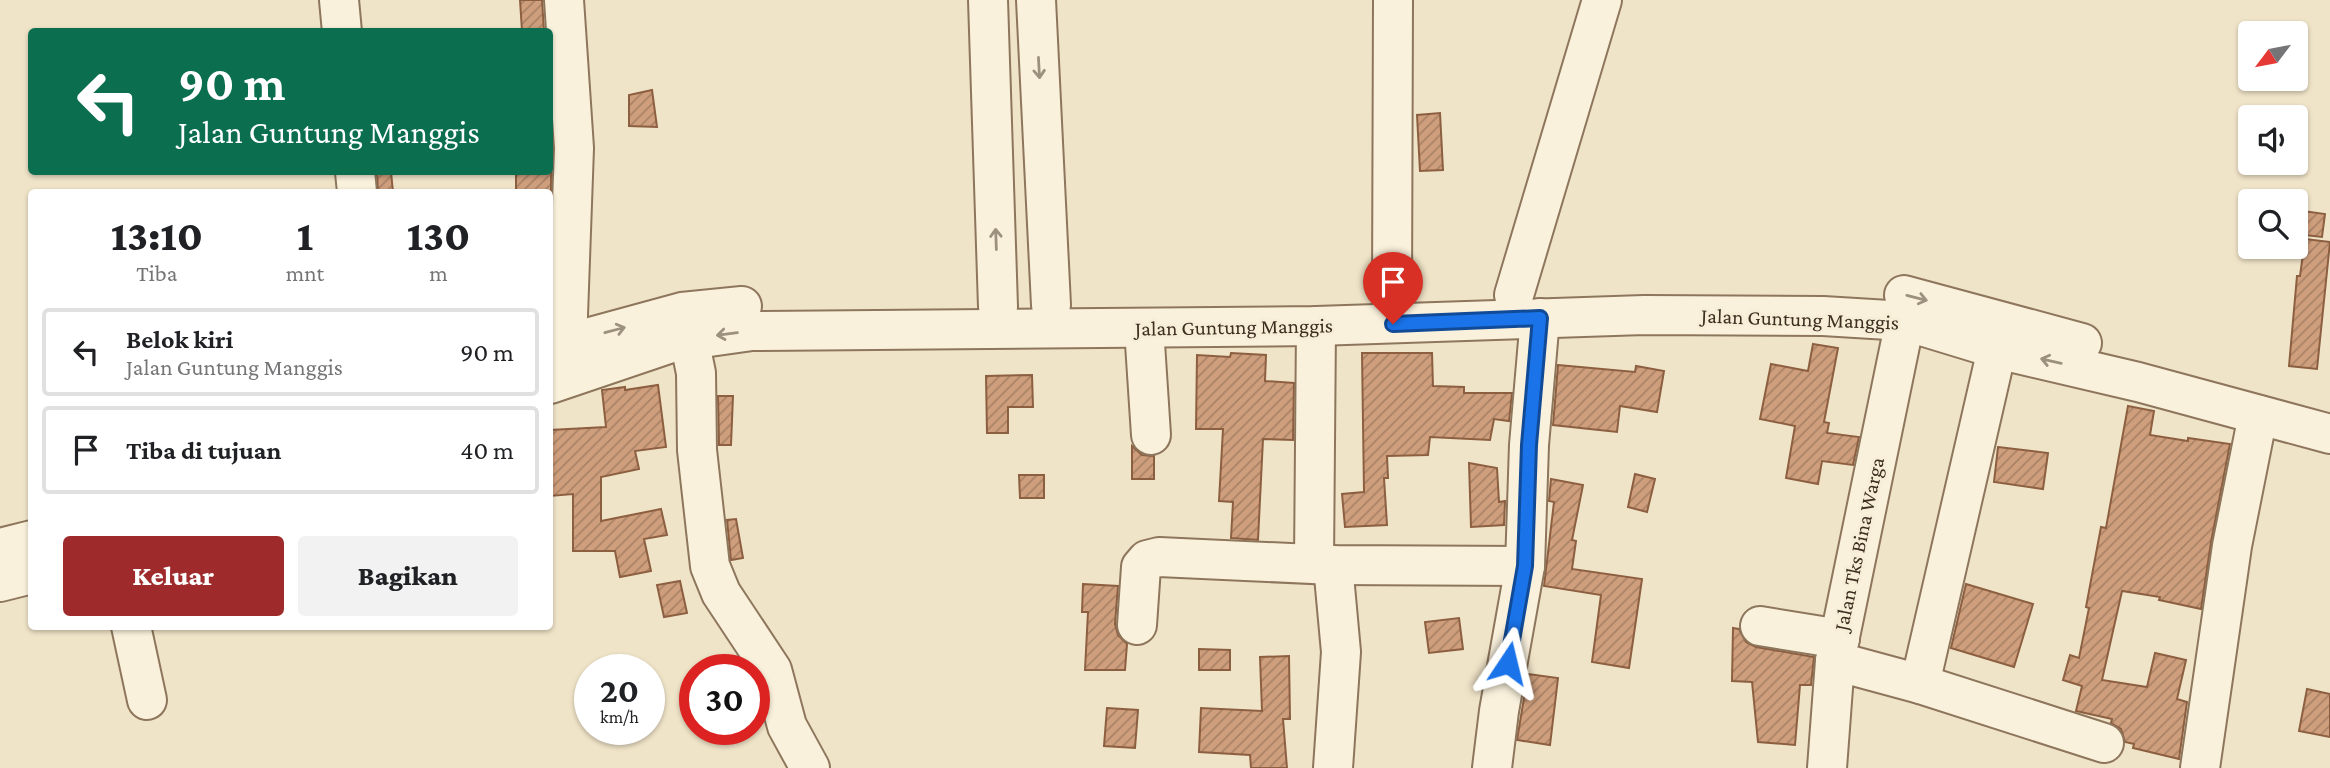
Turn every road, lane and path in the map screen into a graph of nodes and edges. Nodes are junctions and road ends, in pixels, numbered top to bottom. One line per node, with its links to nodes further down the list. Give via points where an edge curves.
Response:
1 (339, 0): 7 (street)
2 (564, 0): 16 (street, via 574,148)
3 (988, 0): 11 (street, one-way to 3)
4 (1036, 0): 9 (street, one-way to 9)
5 (1394, 0): 8 (street)
6 (1602, 0): 10 (street)
7 (342, 28)
8 (1392, 301): 9 (street, Jalan Guntung Manggis); 10 (street, Jalan Guntung Manggis)
9 (1051, 305): 11 (street, Jalan Guntung Manggis)
10 (1527, 306): 12 (street, Jalan Guntung Manggis, via 1644,315); 13 (street, Jalan Guntung Manggis); 19 (street, Jalan Guntung Manggis, one-way to 19, via 1841,293 1904,295); 26 (street)
11 (998, 307): 16 (street, Jalan Guntung Manggis, one-way to 11, via 682,312 740,306)
12 (1905, 321): 17 (street, Jalan Guntung Manggis); 32 (street, Jalan Tks Bina Warga)
13 (1316, 326): 14 (street, Jalan Guntung Manggis); 25 (street)
14 (1144, 328): 15 (street, Jalan Guntung Manggis, one-way to 15, via 752,331); 22 (street)
15 (689, 339): 18 (street, Jalan Guntung Manggis); 36 (street, via 696,373 697,450 710,566 721,593 772,670 787,726)
16 (558, 346)
17 (1997, 349): 20 (street, Jalan Guntung Manggis, one-way to 17); 33 (street)
18 (553, 383)
19 (2330, 412)
20 (2258, 415): 21 (street, Jalan Guntung Manggis); 40 (street, via 2232,546)
21 (2330, 434)
22 (1152, 435)
23 (28, 541): 24 (street)
24 (0, 548)
25 (1323, 564): 26 (street); 29 (street, via 1159,556 1141,567); 37 (street, via 1341,652)
26 (1525, 566): 38 (street)
27 (28, 574): 28 (street)
28 (0, 582)
29 (1137, 625)
30 (1760, 626): 32 (street)
31 (132, 630): 34 (street)
32 (1838, 650): 33 (street); 39 (street, Jalan Tks Bina Warga)
33 (1920, 684): 35 (street)
34 (147, 700)
35 (2104, 743)
36 (810, 768)
37 (1333, 768)
38 (1492, 768)
39 (1827, 768)
40 (2200, 768)

